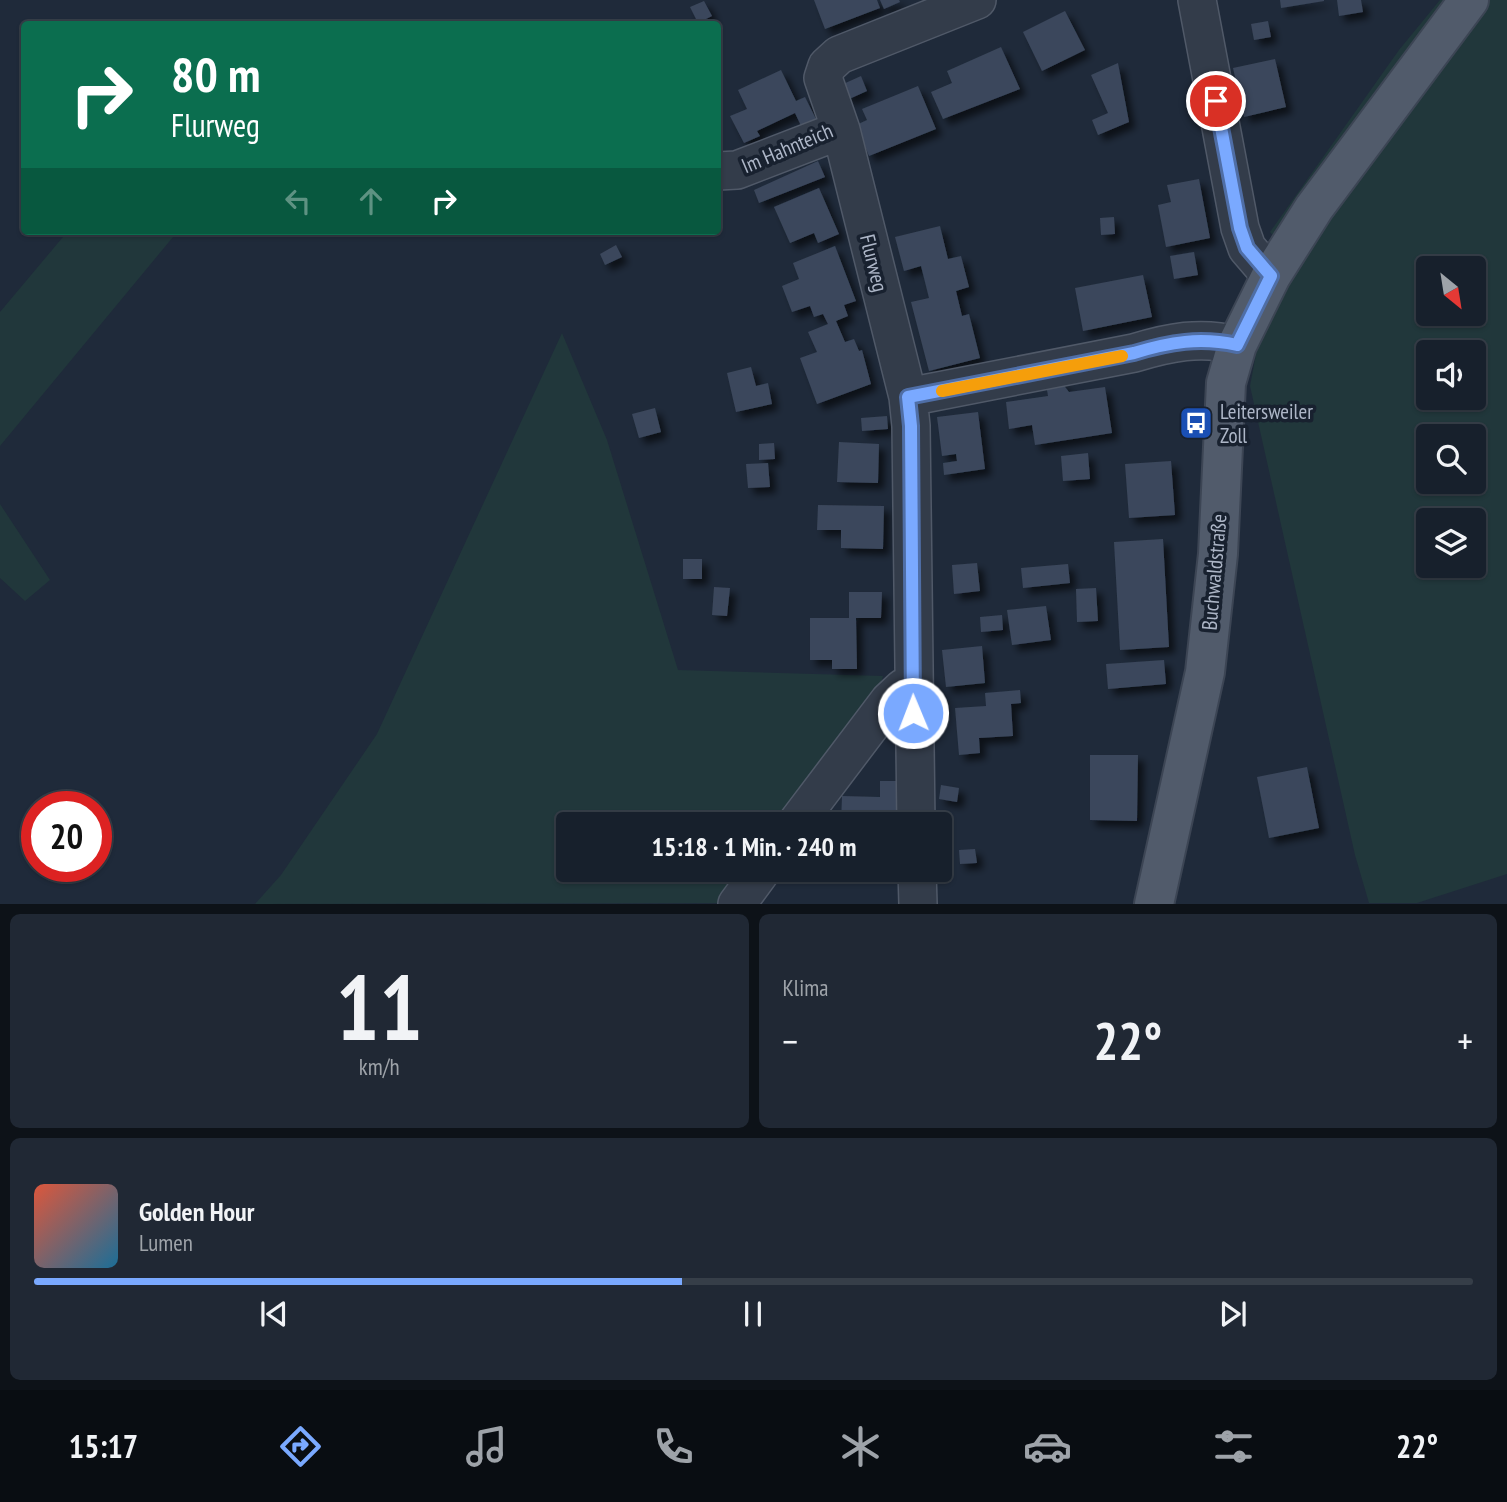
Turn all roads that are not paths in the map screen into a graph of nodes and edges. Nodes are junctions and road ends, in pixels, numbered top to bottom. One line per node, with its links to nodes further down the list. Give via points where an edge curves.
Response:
1 (977, 0): 4 (street, Im Hahnteich, via 839,55 827,66 823,78)
2 (1197, 0): 6 (street, via 1240,228 1247,248)
3 (1469, 0): 6 (main road, Buchwaldstraße)
4 (841, 130): 5 (street, Im Hahnteich, via 737,170); 8 (street, Flurweg)
5 (721, 172)
6 (1279, 262): 7 (main road, Buchwaldstraße)
7 (1237, 345): 8 (street, via 1199,339 1169,342 1134,353); 16 (main road, Buchwaldstraße, via 1226,383 1218,554 1205,672)
8 (908, 397): 9 (street, Flurweg)
9 (913, 685): 10 (street, via 902,688 889,701); 11 (street, Flurweg)
10 (805, 812)
11 (916, 812)
12 (753, 882): 14 (street)
13 (918, 882): 15 (street)
14 (737, 904)
15 (918, 904)
16 (1154, 904)

